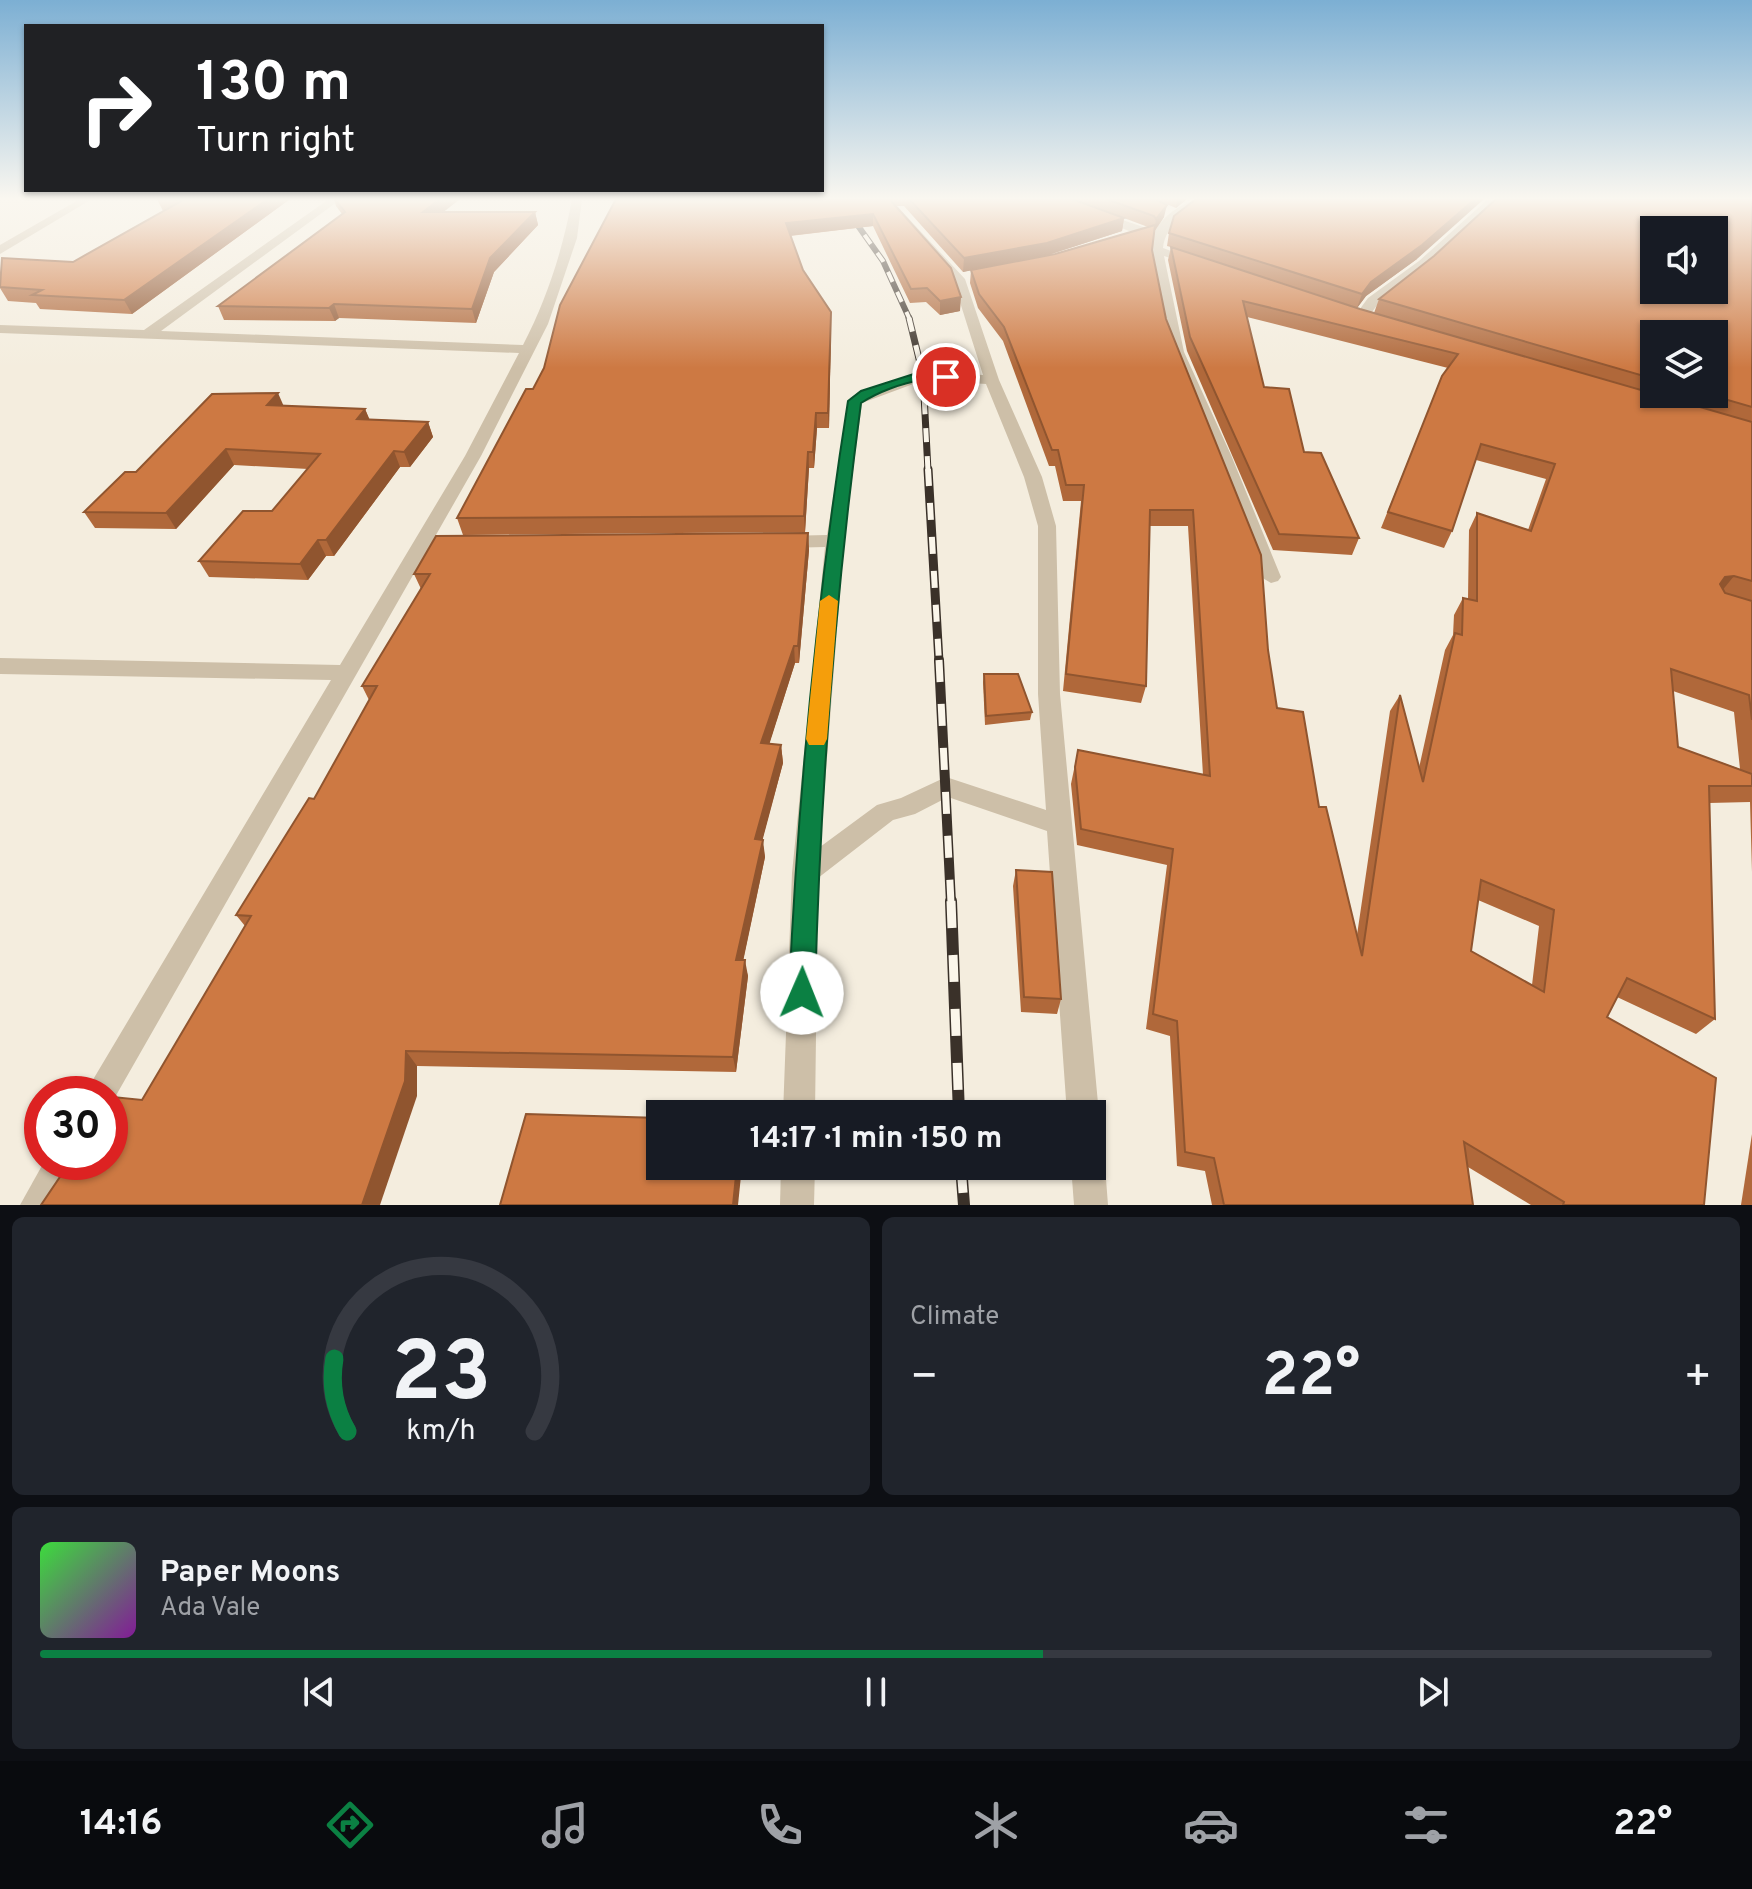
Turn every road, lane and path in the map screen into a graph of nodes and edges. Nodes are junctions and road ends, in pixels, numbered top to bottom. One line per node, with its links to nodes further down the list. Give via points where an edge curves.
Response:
1 (258, 255): 10 (street)
2 (564, 255): 11 (street)
3 (943, 255): 12 (street, via 965,278)
4 (1160, 255): 15 (street, via 1177,352)
5 (1186, 255): 7 (street)
6 (1433, 255): 8 (street)
7 (1216, 269)
8 (1360, 317)
9 (0, 329): 10 (street)
10 (149, 333): 11 (street)
11 (529, 349): 17 (street, via 430,544)
12 (992, 380): 13 (street, via 923,375 855,401); 18 (street, via 1033,477 1047,526 1049,694)
13 (835, 541): 14 (street); 19 (street)
14 (764, 542)
15 (1271, 577)
16 (0, 666): 17 (street)
17 (349, 673): 20 (street)
18 (1058, 824): 19 (street, via 946,787 886,812); 22 (street)
19 (805, 873): 21 (street)
20 (113, 1076)
21 (799, 1100)
22 (1082, 1100)
23 (52, 1180): 26 (street)
24 (798, 1180): 27 (street)
25 (1089, 1180): 28 (street)
26 (37, 1205)
27 (797, 1205)
28 (1091, 1205)

